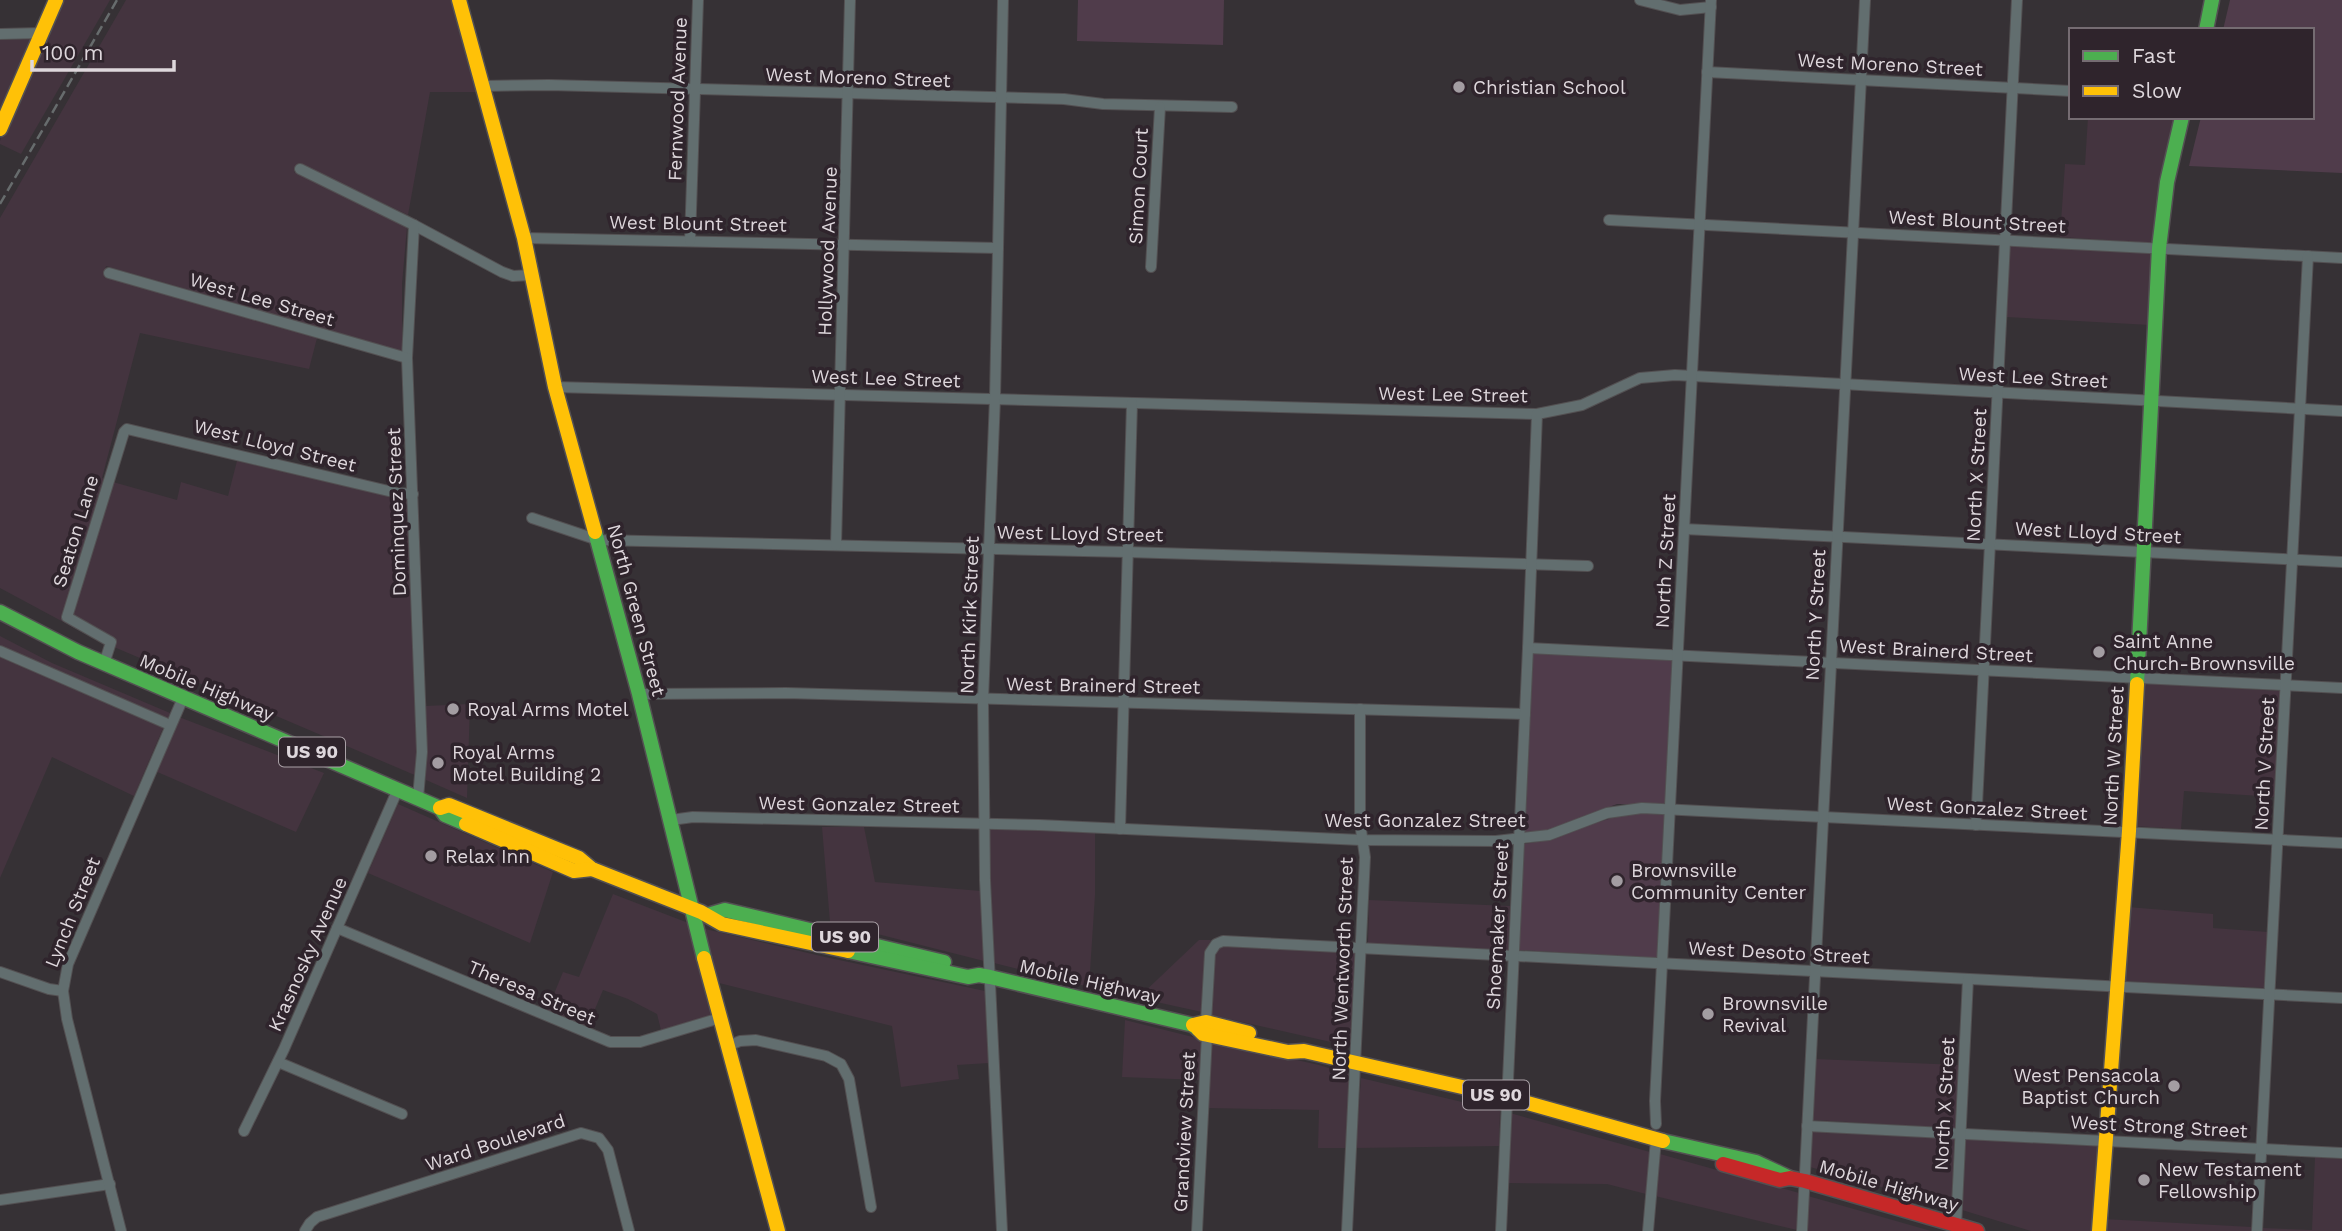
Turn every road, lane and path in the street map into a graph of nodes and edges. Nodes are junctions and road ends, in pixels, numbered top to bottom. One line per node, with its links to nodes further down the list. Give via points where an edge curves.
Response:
1 (56, 0): 12 (main road)
2 (459, 0): 16 (main road, North Green Street)
3 (698, 0): 18 (street, Fernwood Avenue)
4 (850, 0): 20 (street, Hollywood Avenue)
5 (1003, 0): 21 (street, North Kirk Street)
6 (1640, 0): 10 (street, via 1680,10)
7 (1865, 0): 15 (street, North Y Street)
8 (2017, 0): 17 (street, North X Street)
9 (2212, 0): 11 (main road)
10 (1711, 4): 14 (street, North Z Street)
11 (2206, 28)
12 (42, 33): 13 (street); 25 (main road)
13 (0, 34)
14 (1707, 72): 15 (street, West Moreno Street); 29 (street, North Z Street)
15 (1861, 80): 17 (street, West Moreno Street); 30 (street, North Y Street)
16 (482, 86): 18 (street, West Moreno Street); 31 (main road, North Green Street)
17 (2013, 88): 19 (street, West Moreno Street); 32 (street, North X Street)
18 (694, 89): 20 (street, West Moreno Street); 33 (street, Fernwood Avenue)
19 (2069, 91)
20 (848, 94): 21 (street, West Moreno Street); 34 (street, Hollywood Avenue)
21 (1000, 98): 22 (street, West Moreno Street); 35 (street, North Kirk Street)
22 (1160, 107): 23 (street, West Moreno Street); 39 (street, Simon Court)
23 (1232, 107)
24 (2182, 119): 36 (main road, North W Street)
25 (0, 129)
26 (300, 170): 28 (street)
27 (1609, 220): 29 (street, West Blount Street)
28 (414, 225): 41 (street, via 502,272); 42 (street, Dominquez Street)
29 (1699, 226): 30 (street, West Blount Street); 43 (street, North Z Street)
30 (1852, 232): 32 (street, West Blount Street); 44 (street, North Y Street)
31 (524, 238): 33 (street, West Blount Street); 41 (main road, North Green Street)
32 (2006, 240): 36 (street, West Blount Street); 46 (street, North X Street)
33 (690, 241): 34 (street, West Blount Street)
34 (844, 244): 35 (street, West Blount Street); 47 (street, Hollywood Avenue)
35 (998, 248): 48 (street, North Kirk Street)
36 (2159, 248): 37 (street, West Blount Street); 49 (main road, North W Street)
37 (2308, 256): 38 (street, West Blount Street); 51 (street, North V Street)
38 (2342, 258)
39 (1151, 267)
40 (109, 273): 42 (street, West Lee Street)
41 (531, 275): 45 (main road, North Green Street)
42 (407, 358): 55 (street, Dominquez Street)
43 (1692, 376): 44 (street, West Lee Street); 53 (street, West Lee Street, via 1640,377 1581,405); 57 (street, North Z Street)
44 (1844, 385): 46 (street, West Lee Street); 58 (street, North Y Street)
45 (555, 387): 47 (street, West Lee Street); 59 (main road, North Green Street)
46 (1998, 392): 49 (street, West Lee Street); 60 (street, North X Street)
47 (840, 394): 48 (street, West Lee Street); 61 (street, Hollywood Avenue)
48 (995, 398): 50 (street, West Lee Street); 62 (street, North Kirk Street)
49 (2151, 401): 51 (street, West Lee Street); 64 (main road, North W Street)
50 (1132, 403): 53 (street, West Lee Street); 63 (street)
51 (2300, 409): 52 (street, West Lee Street); 65 (street, North V Street)
52 (2342, 411)
53 (1536, 414): 67 (street, Shoemaker Street)
54 (129, 429): 55 (street, West Lloyd Street); 74 (street, Seaton Lane, via 124,432 67,617 111,642)
55 (413, 494): 87 (street, Dominquez Street, via 422,763)
56 (532, 518): 59 (street, West Lloyd Street)
57 (1684, 529): 58 (street, West Lloyd Street); 72 (street, North Z Street)
58 (1836, 537): 60 (street, West Lloyd Street); 73 (street, North Y Street)
59 (598, 540): 61 (street, West Lloyd Street); 79 (main road, North Green Street)
60 (1990, 544): 64 (street, West Lloyd Street); 75 (street, North X Street)
61 (836, 545): 62 (street, West Lloyd Street)
62 (988, 548): 63 (street, West Lloyd Street); 81 (street, North Kirk Street)
63 (1128, 552): 67 (street, West Lloyd Street); 82 (street)
64 (2144, 553): 65 (street, West Lloyd Street); 76 (main road, North W Street)
65 (2292, 559): 66 (street, West Lloyd Street); 77 (street, North V Street)
66 (2342, 562)
67 (1532, 564): 68 (street, West Lloyd Street); 70 (street, Shoemaker Street)
68 (1588, 566)
69 (0, 612): 74 (main road, Mobile Highway / US 90)
70 (1528, 648): 72 (street, West Brainerd Street); 84 (street, Shoemaker Street)
71 (0, 652): 85 (street)
72 (1678, 655): 73 (street, West Brainerd Street); 88 (street, North Z Street)
73 (1831, 663): 75 (street, West Brainerd Street); 89 (street, North Y Street)
74 (104, 664): 80 (main road, Mobile Highway / US 90)
75 (1984, 670): 76 (street, West Brainerd Street); 92 (street, North X Street)
76 (2137, 678): 77 (street, West Brainerd Street); 94 (main road, North W Street)
77 (2285, 685): 78 (street, West Brainerd Street); 96 (street, North V Street)
78 (2342, 688)
79 (639, 694): 81 (street, West Brainerd Street, via 786,693); 90 (main road, North Green Street)
80 (183, 698): 85 (street, Lynch Street); 86 (main road, Mobile Highway / US 90)
81 (983, 700): 82 (street, West Brainerd Street); 91 (street, North Kirk Street)
82 (1123, 702): 83 (street, West Brainerd Street); 93 (street)
83 (1360, 709): 84 (street, West Brainerd Street); 97 (street, North Wentworth Street)
84 (1525, 714): 95 (street, Shoemaker Street)
85 (170, 725): 110 (street, Lynch Street, via 68,964)
86 (398, 789): 87 (main road, Mobile Highway / US 90); 100 (street, Krasnosky Avenue)
87 (418, 798): 99 (main road, Mobile Highway / US 90, via 440,808 449,805)
88 (1670, 810): 89 (street, West Gonzalez Street); 95 (street, West Gonzalez Street, via 1618,810 1549,835); 104 (street, North Z Street)
89 (1823, 817): 92 (street, West Gonzalez Street); 105 (street, North Y Street)
90 (671, 820): 91 (street, West Gonzalez Street); 99 (main road, North Green Street)
91 (984, 824): 93 (street, West Gonzalez Street); 107 (street, North Kirk Street)
92 (1976, 825): 94 (street, West Gonzalez Street)
93 (1121, 829): 97 (street, West Gonzalez Street)
94 (2129, 831): 96 (street, West Gonzalez Street); 109 (main road, North W Street)
95 (1518, 839): 97 (street, West Gonzalez Street); 103 (street, Shoemaker Street)
96 (2277, 839): 98 (street, West Gonzalez Street); 111 (street, North V Street)
97 (1361, 840): 102 (street, North Wentworth Street, via 1365,857)
98 (2342, 843)
99 (692, 908): 107 (main road, Mobile Highway / US 90, via 708,915 725,909 882,945 970,968); 113 (main road, North Green Street)
100 (337, 929): 113 (street, Theresa Street, via 610,1042 640,1042); 116 (street, Krasnosky Avenue)
101 (1216, 944): 102 (street, West Desoto Street); 114 (street, Grandview Street, via 1210,953)
102 (1363, 948): 103 (street, West Desoto Street); 117 (street, North Wentworth Street)
103 (1513, 956): 104 (street, West Desoto Street); 118 (street, Shoemaker Street)
104 (1662, 963): 105 (street, West Desoto Street); 122 (street, North Z Street)
105 (1815, 971): 108 (street, West Desoto Street); 120 (street, North Y Street)
106 (0, 972): 110 (street)
107 (984, 976): 114 (main road, Mobile Highway / US 90); 136 (street, North Kirk Street)
108 (1968, 979): 109 (street, West Desoto Street); 123 (street, North X Street)
109 (2118, 986): 111 (street, West Desoto Street); 124 (main road, North W Street)
110 (63, 991): 128 (street, Lynch Street)
111 (2270, 994): 112 (street, West Desoto Street); 125 (street, North V Street)
112 (2342, 998)
113 (720, 1018): 115 (main road, North Green Street)
114 (1202, 1027): 117 (main road, Mobile Highway / US 90, via 1290,1043 1304,1051); 137 (street, Grandview Street)
115 (728, 1046): 130 (street, via 756,1040 826,1056 841,1064 849,1079); 135 (main road, North Green Street)
116 (278, 1062): 119 (street); 121 (street, Krasnosky Avenue)
117 (1357, 1063): 118 (main road, Mobile Highway / US 90); 138 (street, North Wentworth Street)
118 (1506, 1097): 122 (main road, Mobile Highway / US 90); 139 (street, Shoemaker Street)
119 (402, 1114)
120 (1807, 1126): 123 (street, West Strong Street); 127 (street, North Y Street)
121 (244, 1131)
122 (1656, 1131): 127 (main road, Mobile Highway / US 90, via 1686,1148 1758,1163); 140 (street, North Z Street)
123 (1960, 1134): 124 (street, West Strong Street); 132 (street, North X Street)
124 (2104, 1141): 125 (street, West Strong Street); 143 (main road, North W Street)
125 (2261, 1149): 126 (street, West Strong Street); 144 (street, North V Street)
126 (2342, 1153)
127 (1797, 1179): 132 (main road, Mobile Highway / US 90); 141 (street, North Y Street)
128 (110, 1184): 129 (street); 133 (street, Lynch Street)
129 (0, 1200)
130 (871, 1207)
131 (307, 1227): 134 (street, Ward Boulevard, via 317,1217 587,1133 599,1138 608,1150)
132 (1956, 1228): 142 (main road, Mobile Highway / US 90)
133 (121, 1231)
134 (629, 1231)
135 (778, 1231)
136 (1002, 1231)
137 (1196, 1231)
138 (1347, 1231)
139 (1500, 1231)
140 (1648, 1231)
141 (1802, 1231)
142 (1977, 1231)
143 (2099, 1231)
144 (2257, 1231)

